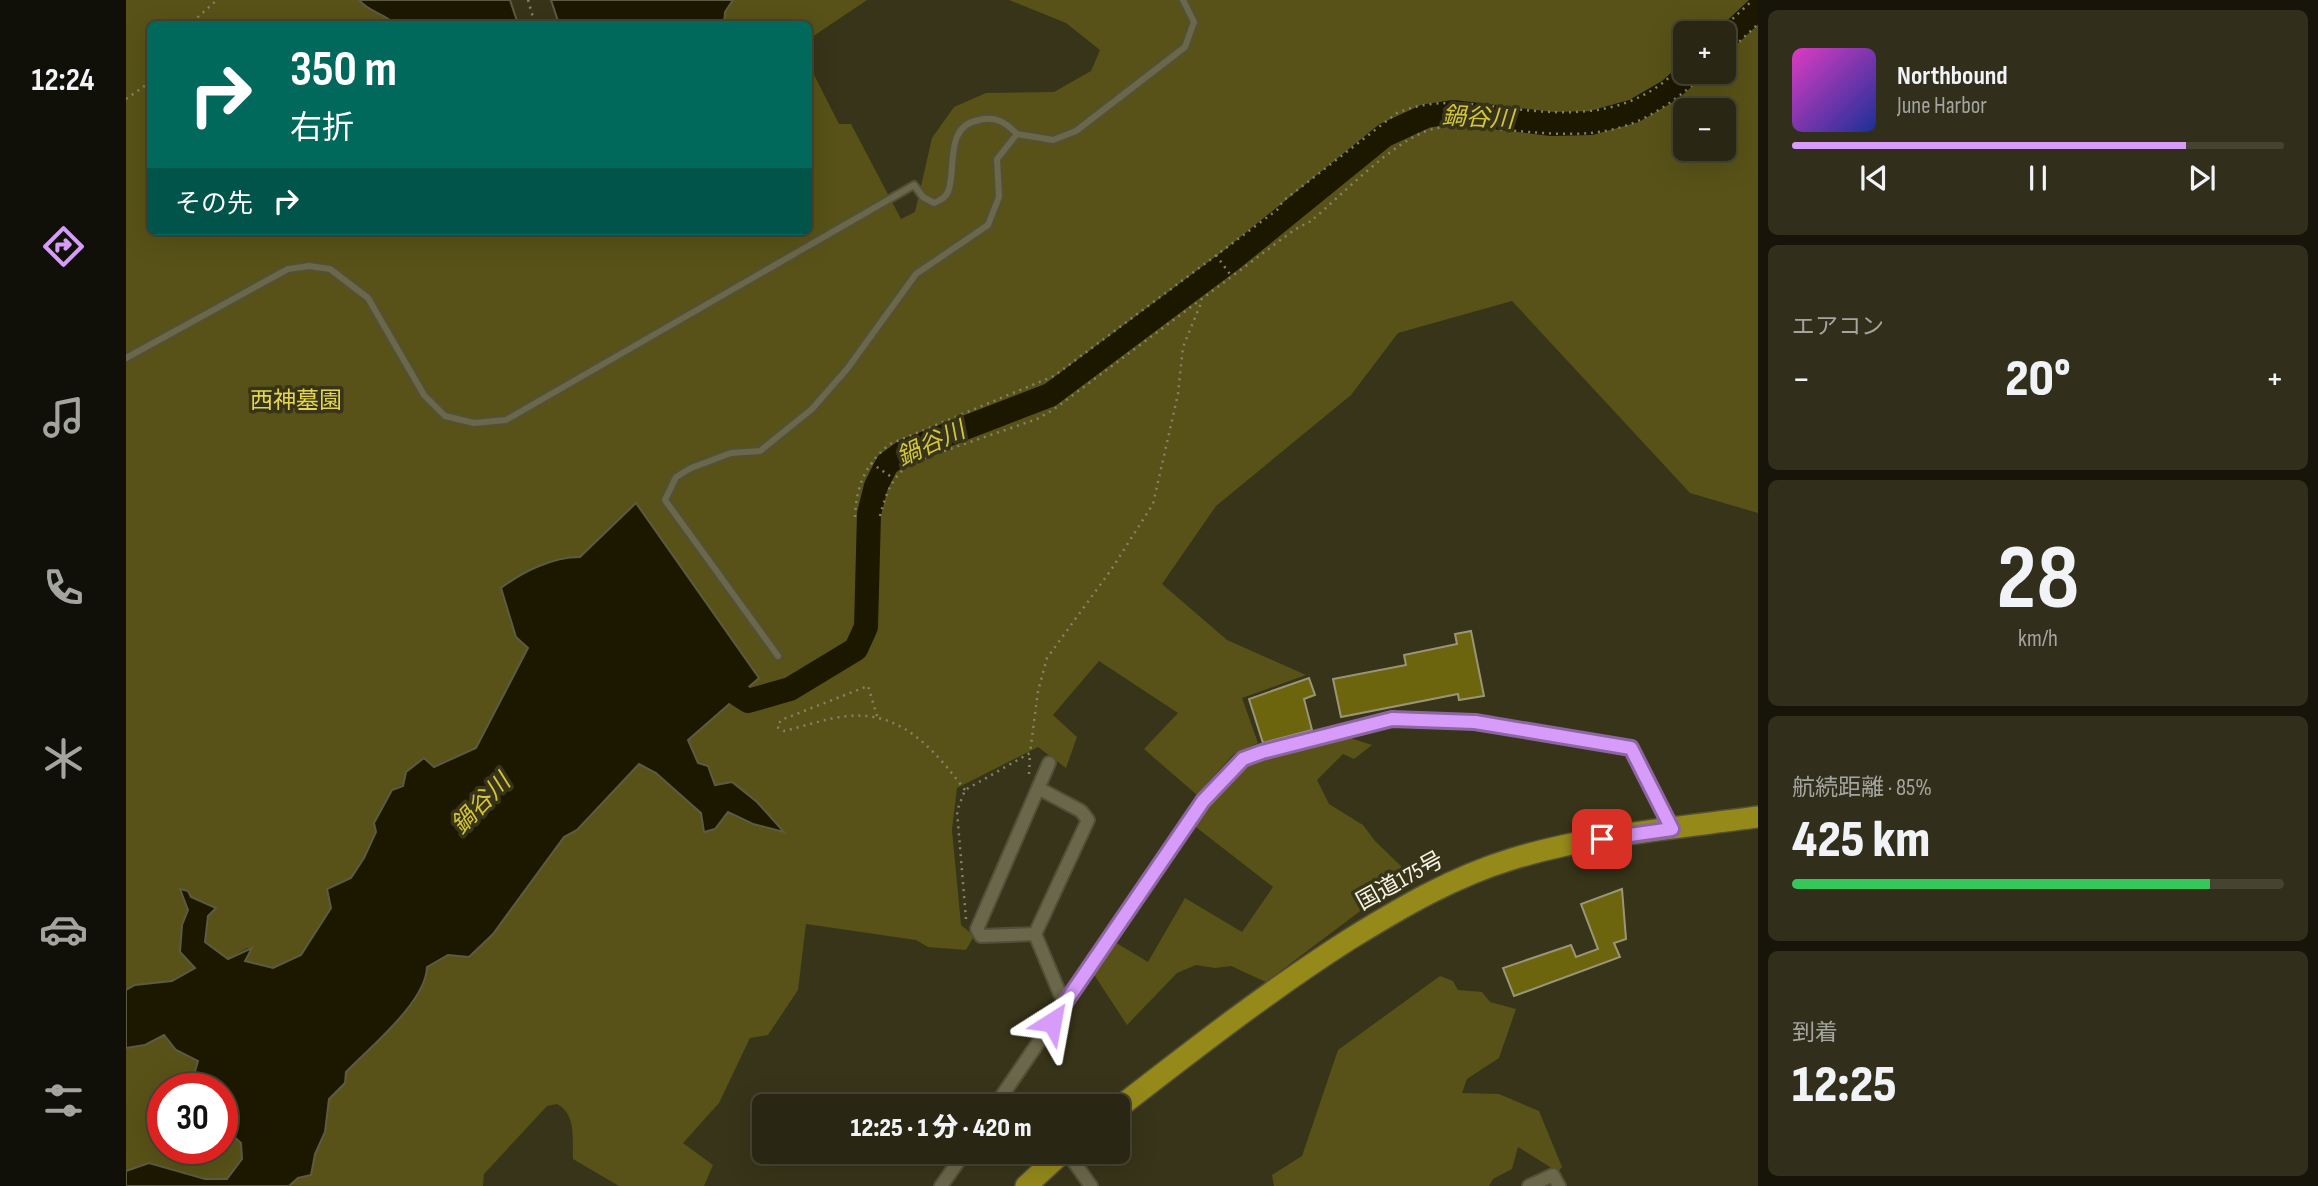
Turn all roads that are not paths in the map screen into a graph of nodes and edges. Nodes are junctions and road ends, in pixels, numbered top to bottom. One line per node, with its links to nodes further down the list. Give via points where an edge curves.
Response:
1 (1183, 0): 2 (lane, via 1194,22 1185,47 1146,79 1076,131 1053,140)
2 (1017, 134): 3 (lane, via 990,117 974,121 961,129 954,144 944,198 934,204 914,185 506,420 474,423 445,416 424,395 368,298 330,270 309,266 288,269); 4 (lane, via 997,159 999,197 988,225 916,274 812,409 760,451 731,453 676,477 665,500)
3 (126, 358)
4 (778, 656)
5 (1049, 763): 6 (street)
6 (1038, 788): 9 (street, via 1082,811 1088,820); 9 (street, via 976,929 981,936)
7 (1758, 817): 8 (highway, 国道175号)
8 (1672, 829): 10 (street, via 1631,748 1475,722 1392,719 1262,752 1243,759 1203,801); 12 (highway, 国道175号, via 1511,859 1416,898 1293,976)
9 (1035, 934): 10 (street)
10 (1066, 1001): 11 (street)
11 (1003, 1094)
12 (1130, 1099)
13 (957, 1164): 16 (street)
14 (1051, 1164): 17 (highway)
15 (1074, 1164): 18 (street)
16 (942, 1186)
17 (1026, 1186)
18 (1091, 1186)
19 (1529, 1186): 20 (street, via 1553,1175)
20 (1559, 1186)

